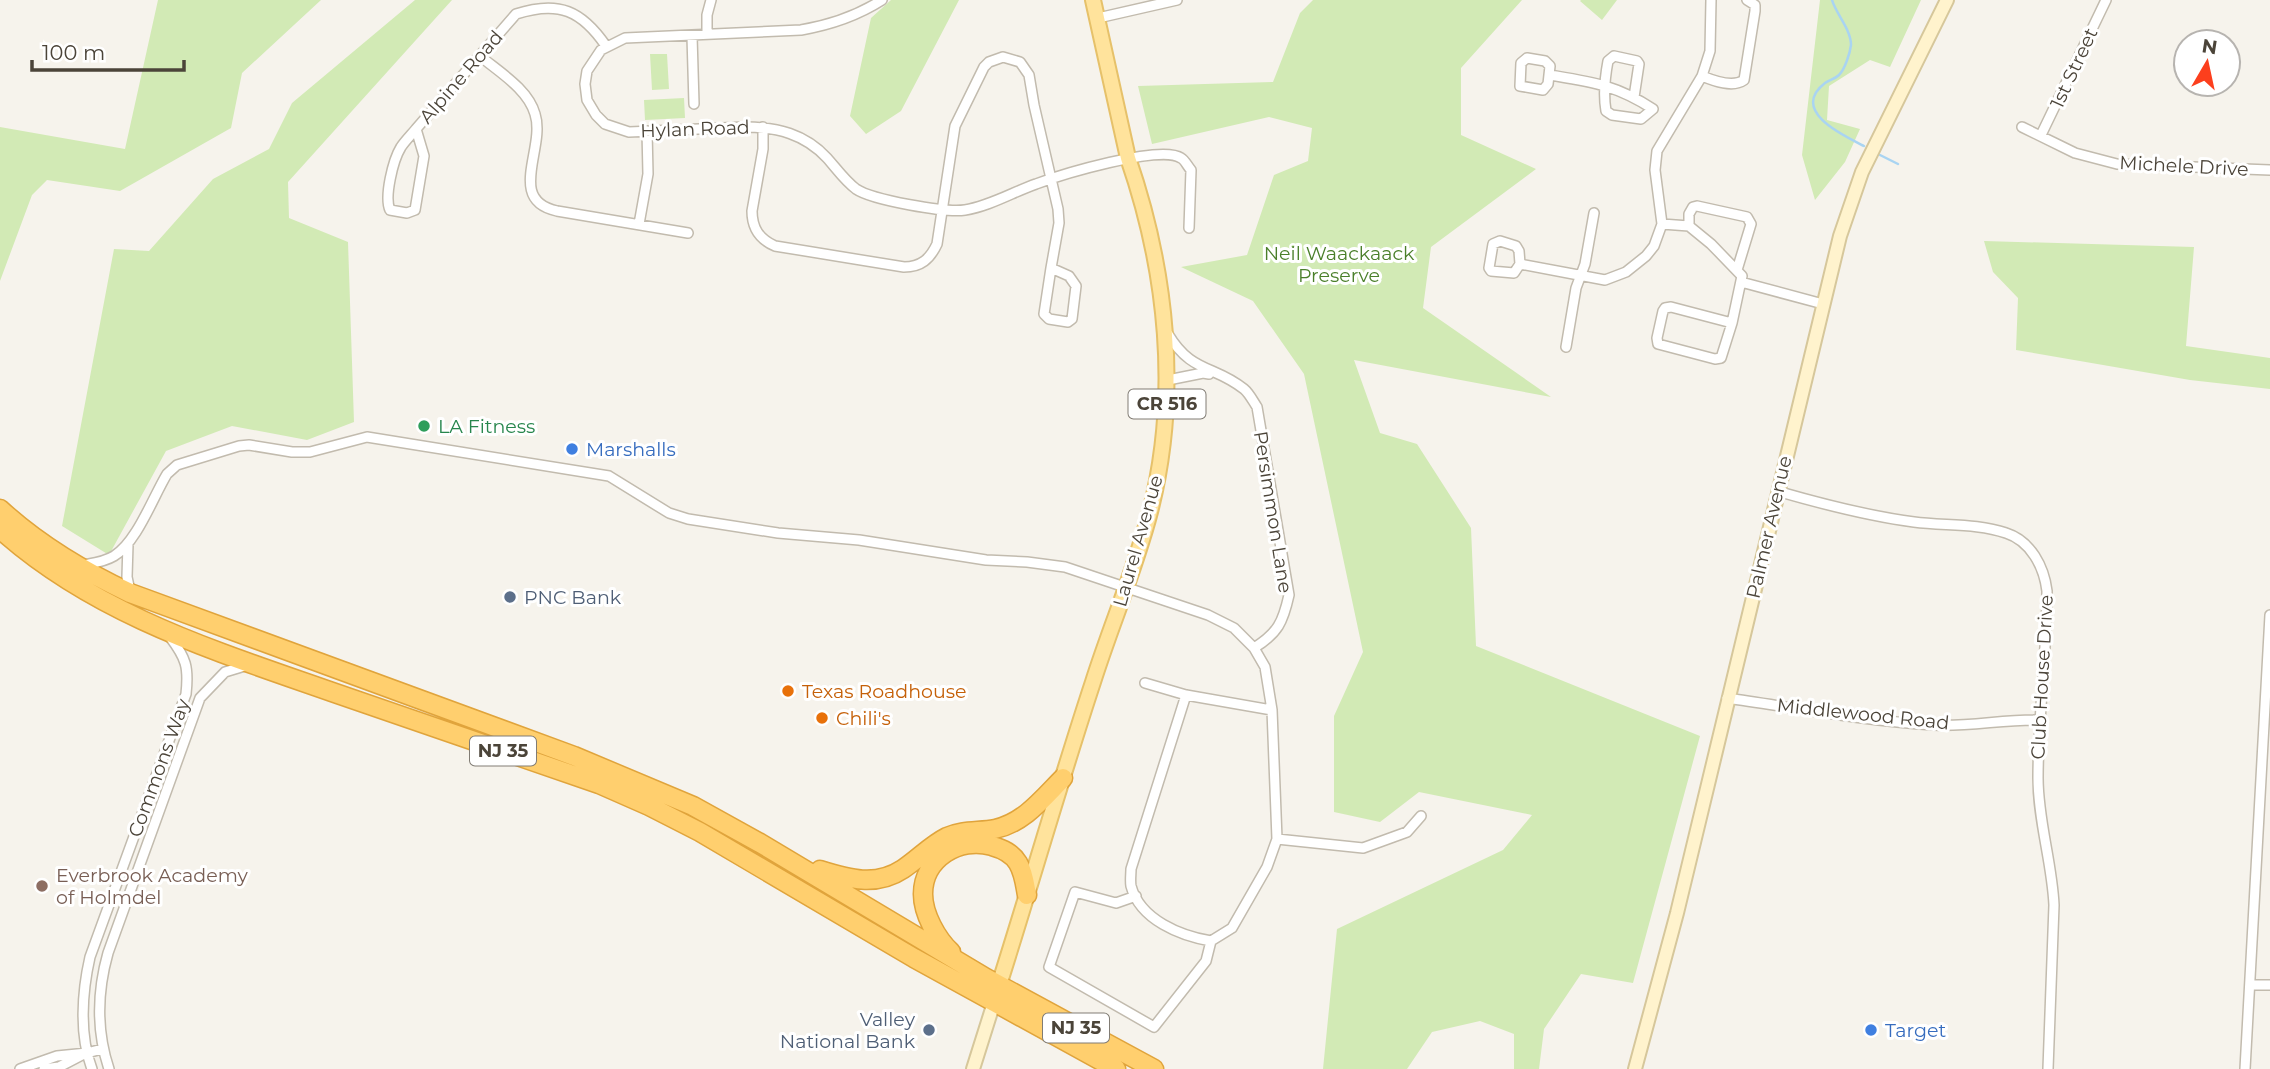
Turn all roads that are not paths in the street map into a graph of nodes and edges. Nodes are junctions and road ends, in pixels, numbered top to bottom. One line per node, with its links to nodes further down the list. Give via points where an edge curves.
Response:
1 (711, 0): 10 (street)
2 (882, 0): 10 (street, via 856,15 815,28)
3 (1093, 0): 9 (main road, Laurel Avenue / CR 516)
4 (1177, 0): 9 (street)
5 (1711, 0): 15 (street, via 1710,51)
6 (1746, 0): 15 (street, via 1755,5 1755,11 1744,80 1736,84)
7 (1947, 0): 39 (street, Palmer Avenue, via 1856,185)
8 (2106, 0): 23 (street, 1st Street)
9 (1098, 18): 24 (main road, Laurel Avenue / CR 516)
10 (707, 34): 11 (street)
11 (692, 36): 12 (street, via 625,38); 18 (street)
12 (607, 46): 13 (street, Alpine Road, via 580,12 542,2 516,14); 22 (street, Hylan Road, via 587,71 591,108 615,129)
13 (480, 56): 21 (street, Alpine Road); 29 (street, via 524,93 534,110 538,135 530,187 537,201 557,212)
14 (1550, 75): 16 (street)
15 (1702, 76): 30 (street, via 1657,151)
16 (1605, 84): 17 (street); 17 (street, via 1610,58 1637,61); 17 (street, via 1608,113 1640,119 1653,109)
17 (1634, 97)
18 (694, 104)
19 (763, 127): 22 (street, Hylan Road); 27 (street, Hylan Road, via 808,142 865,195); 27 (street, via 752,221 760,237 775,246 914,267 933,253)
20 (2022, 127): 23 (street, Michele Drive)
21 (416, 129): 21 (street, Alpine Road, via 424,156 415,210 390,210 387,201 395,159)
22 (647, 131): 29 (street, via 648,174)
23 (2041, 135): 25 (street, Michele Drive, via 2075,153 2117,164)
24 (1128, 158): 26 (street, Hylan Road); 32 (street, Hylan Road, via 1180,157 1191,170); 41 (main road, Laurel Avenue / CR 516)
25 (2270, 170)
26 (1051, 179): 27 (street, Hylan Road, via 973,208); 27 (street, via 1026,69 1010,57 996,58 984,67 955,125); 35 (street, via 1059,223)
27 (943, 208)
28 (1594, 213): 37 (street)
29 (639, 224): 33 (street)
30 (1662, 224): 31 (street); 37 (street, via 1654,246 1626,272 1605,280)
31 (1689, 226): 36 (street); 36 (street, via 1689,214 1697,206 1747,217 1751,224)
32 (1189, 228)
33 (688, 233)
34 (1521, 264): 34 (street, via 1511,274 1492,271 1493,244 1500,241 1516,246); 37 (street)
35 (1051, 268): 35 (street, via 1069,276 1076,286 1068,321 1044,314)
36 (1737, 270): 38 (street)
37 (1580, 276): 42 (street)
38 (1741, 282): 39 (street); 40 (street)
39 (1823, 304): 45 (street, Palmer Avenue)
40 (1731, 323): 40 (street, via 1721,358 1658,344 1665,308)
41 (1166, 331): 43 (street, Persimmon Lane, via 1188,360); 44 (main road, Laurel Avenue / CR 516)
42 (1566, 347)
43 (1224, 378): 44 (street, via 1203,373); 54 (street, Persimmon Lane, via 1245,389 1257,407 1289,595 1272,637)
44 (1168, 380): 50 (main road, Laurel Avenue / CR 516, via 1158,478)
45 (1777, 491): 58 (street, Palmer Avenue); 60 (street, Club House Drive, via 1886,518 2006,533 2025,545 2039,563 2048,591)
46 (0, 509): 49 (highway, NJ 35)
47 (0, 529): 53 (highway, NJ 35, via 71,583)
48 (128, 544): 49 (street, via 115,556); 50 (street, via 167,474 177,466 244,446 310,452 367,437 609,476 669,513 688,519 1045,564); 51 (street)
49 (78, 566): 51 (highway, NJ 35)
50 (1126, 589): 54 (street, via 1208,615 1234,628); 61 (main road, Laurel Avenue / CR 516)
51 (130, 593): 65 (highway, NJ 35, via 611,770 693,806)
52 (2270, 615): 62 (street)
53 (167, 632): 55 (highway, NJ 35); 74 (street, Commons Way, via 184,656 186,694 90,957 85,994)
54 (1254, 648): 59 (street, via 1265,667)
55 (253, 664): 72 (highway, NJ 35, via 599,784 649,806 914,958); 73 (street, Commons Way, via 226,672 200,698 104,969 99,1018)
56 (1145, 683): 57 (street)
57 (1186, 695): 59 (street); 67 (street, via 1131,869)
58 (1727, 698): 60 (street, Middlewood Road, via 1932,725); 82 (street, Palmer Avenue)
59 (1272, 710): 64 (street)
60 (2041, 720): 83 (street, Club House Drive, via 2039,812 2054,905)
61 (1063, 778): 65 (highway, via 1014,822 949,836 885,877 848,879 807,866); 66 (main road, Laurel Avenue / CR 516)
62 (2266, 785): 70 (street)
63 (1421, 816): 64 (street, via 1407,832 1363,848)
64 (1277, 839): 68 (street, via 1267,867 1232,928)
65 (761, 843): 69 (highway, NJ 35)
66 (1027, 895): 69 (highway, via 1018,863 1005,850 965,844 937,859 924,881 924,904 946,947); 72 (main road, Laurel Avenue / CR 516)
67 (1136, 896): 68 (street, via 1143,909 1160,921 1189,937); 68 (street, via 1116,903 1075,892 1049,967 1154,1027 1206,961)
68 (1212, 941)
69 (967, 966): 72 (highway, NJ 35)
70 (2250, 985): 71 (street); 84 (street)
71 (2270, 985)
72 (997, 993): 79 (street, Laurel Avenue); 80 (highway, NJ 35); 81 (highway, NJ 35)
73 (102, 1049): 74 (street); 78 (street, Commons Way)
74 (87, 1053): 75 (street, via 57,1056); 76 (street); 77 (street, Commons Way)
75 (20, 1069)
76 (44, 1069)
77 (92, 1069)
78 (109, 1069)
79 (973, 1069)
80 (1116, 1069)
81 (1154, 1069)
82 (1635, 1069)
83 (2048, 1069)
84 (2245, 1069)

